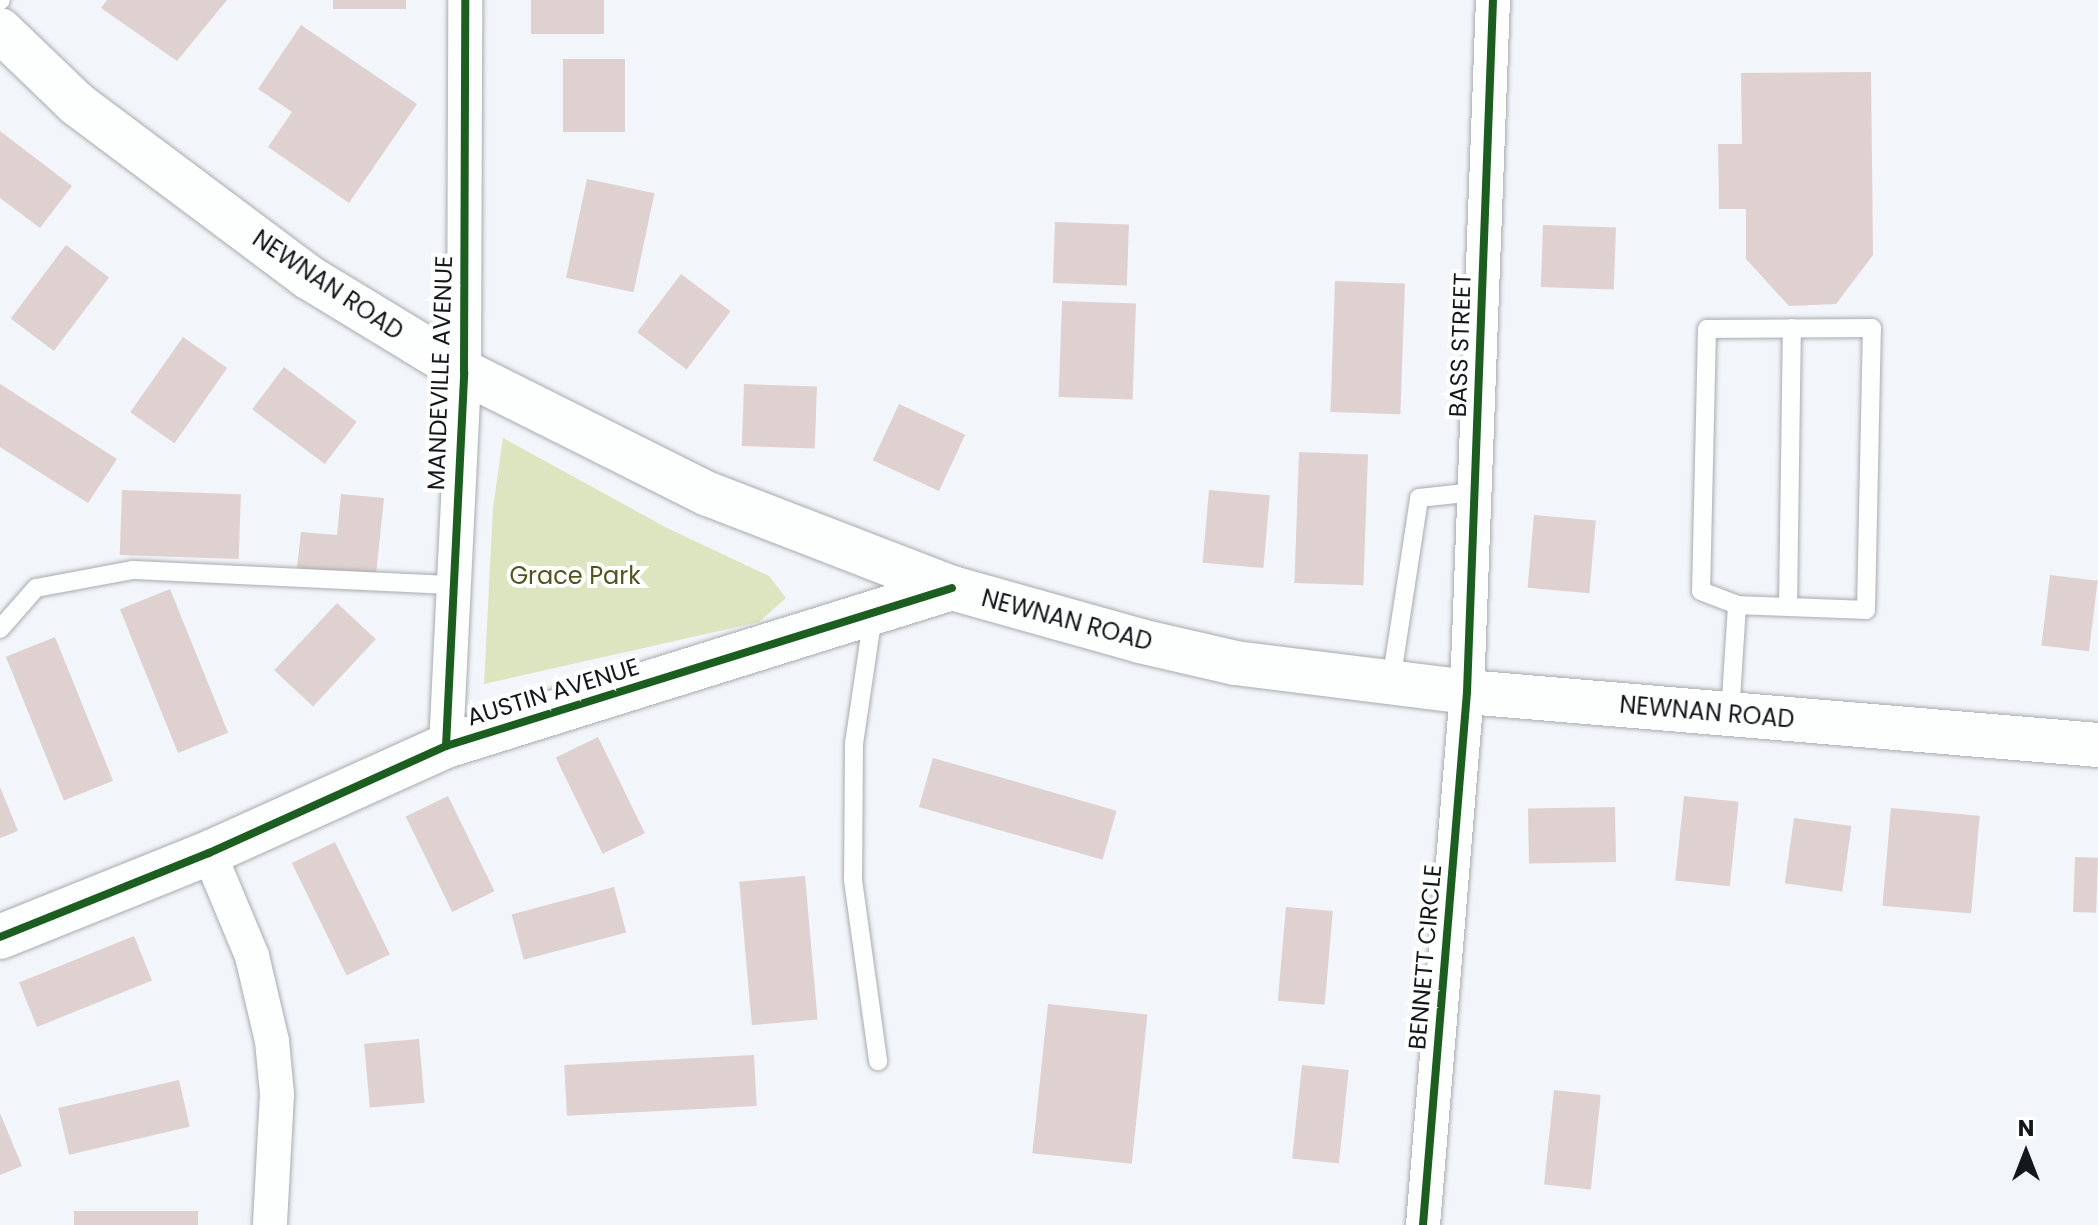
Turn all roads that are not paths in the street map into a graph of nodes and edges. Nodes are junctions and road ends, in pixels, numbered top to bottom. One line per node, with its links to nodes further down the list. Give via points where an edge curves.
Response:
1 (465, 0): 5 (street, MANDEVILLE AVENUE)
2 (1493, 0): 6 (street, BASS STREET)
3 (0, 30): 5 (main road, NEWNAN ROAD, via 77,104 308,277)
4 (1792, 328): 9 (lane, via 1707,329 1701,591); 10 (lane); 10 (lane, via 1872,328 1866,610)
5 (464, 372): 7 (street, MANDEVILLE AVENUE); 8 (main road, NEWNAN ROAD, via 708,494)
6 (1475, 492): 13 (lane, via 1419,498); 14 (street, BASS STREET)
7 (451, 585): 12 (lane, via 133,570 36,588); 17 (street, MANDEVILLE AVENUE)
8 (952, 588): 11 (main road, AUSTIN AVENUE); 13 (main road, NEWNAN ROAD, via 1235,663)
9 (1737, 605): 10 (lane); 15 (lane)
10 (1788, 607)
11 (873, 612): 17 (main road, AUSTIN AVENUE); 20 (lane, via 854,743 853,880)
12 (0, 629)
13 (1391, 682): 14 (main road, NEWNAN ROAD)
14 (1467, 692): 15 (main road, NEWNAN ROAD); 22 (street, BENNETT CIRCLE)
15 (1730, 714): 16 (main road, NEWNAN ROAD)
16 (2098, 745)
17 (446, 746): 18 (main road, AUSTIN AVENUE)
18 (209, 853): 19 (main road, AUSTIN AVENUE); 21 (street, via 252,956 272,1041 277,1094)
19 (0, 937)
20 (878, 1061)
21 (270, 1225)
22 (1423, 1225)

